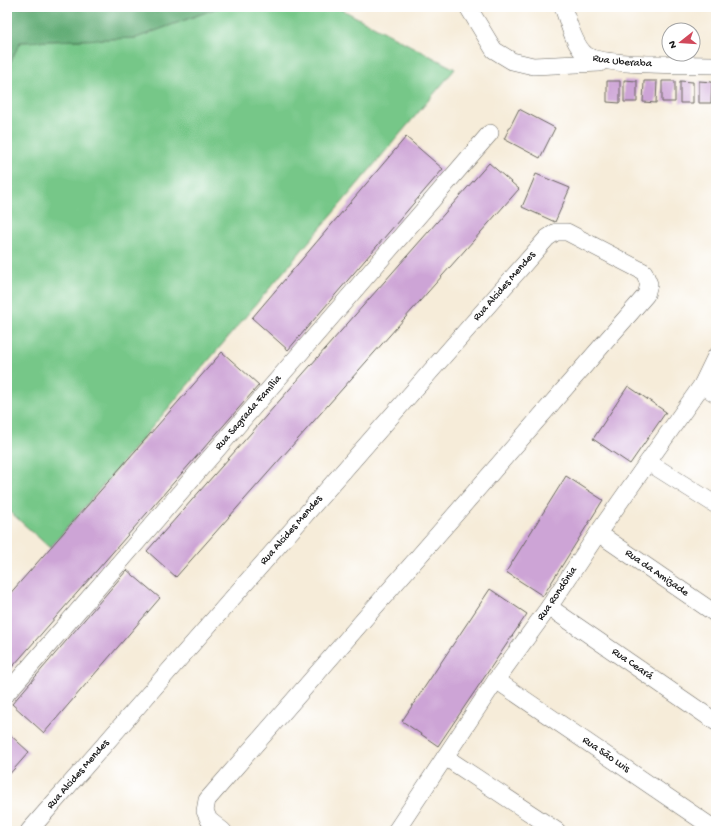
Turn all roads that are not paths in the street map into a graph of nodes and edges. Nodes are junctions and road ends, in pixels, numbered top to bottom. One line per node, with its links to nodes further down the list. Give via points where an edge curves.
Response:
1 (468, 7): 3 (street, via 494,50 512,61 533,66)
2 (563, 7): 3 (street, Rua Uberaba, via 580,50 586,56 597,60)
3 (614, 62): 4 (street, Rua Uberaba)
4 (716, 65)
5 (490, 133): 15 (street, Rua Sagrada Família)
6 (716, 356): 7 (street, Rua Rondônia)
7 (702, 385): 8 (street); 9 (street, Rua Rondônia)
8 (716, 394)
9 (648, 462): 10 (street); 11 (street, Rua Rondônia)
10 (716, 506)
11 (598, 533): 12 (street, Rua Rondônia); 13 (street, Rua da Amizade)
12 (549, 607): 14 (street, Rua Rondônia); 16 (street, Rua Ceará)
13 (716, 614)
14 (496, 680): 17 (street, Rua Rondônia); 18 (street, Rua São Luis)
15 (7, 693)
16 (716, 722)
17 (445, 757): 21 (street, Rua Rondônia); 22 (street)
18 (716, 830)
19 (29, 831): 20 (street, Rua Alcides Mendes, via 547,238 556,232 567,232 644,272 649,284 646,295 207,800 205,811 209,820)
20 (223, 831)
21 (396, 831)
22 (557, 831)

